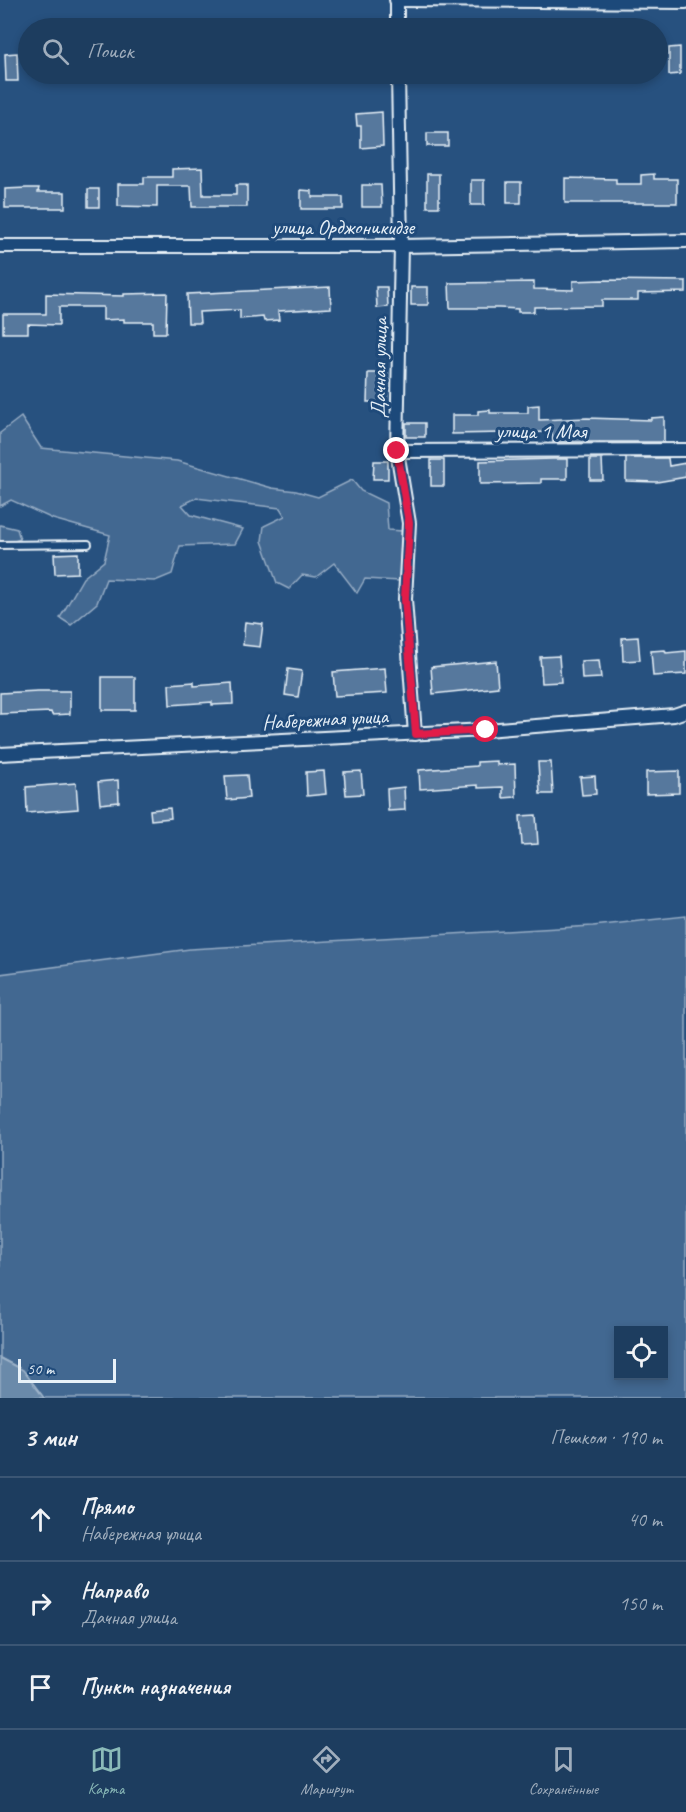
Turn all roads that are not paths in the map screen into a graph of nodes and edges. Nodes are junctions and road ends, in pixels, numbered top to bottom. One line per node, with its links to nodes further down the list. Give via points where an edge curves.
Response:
1 (396, 0): 2 (street); 3 (street)
2 (686, 2)
3 (397, 18)
4 (398, 84): 7 (street, Дачная улица)
5 (686, 241): 7 (street, улица Орджоникидзе)
6 (0, 246): 7 (street, улица Орджоникидзе)
7 (401, 246): 9 (street, Дачная улица)
8 (686, 450): 9 (street, улица 1 Мая)
9 (397, 451): 13 (street, Дачная улица, via 409,523 405,599)
10 (88, 544): 11 (lane)
11 (0, 545)
12 (686, 711): 13 (street, Набережная улица)
13 (416, 734): 14 (street, Набережная улица)
14 (0, 754)

